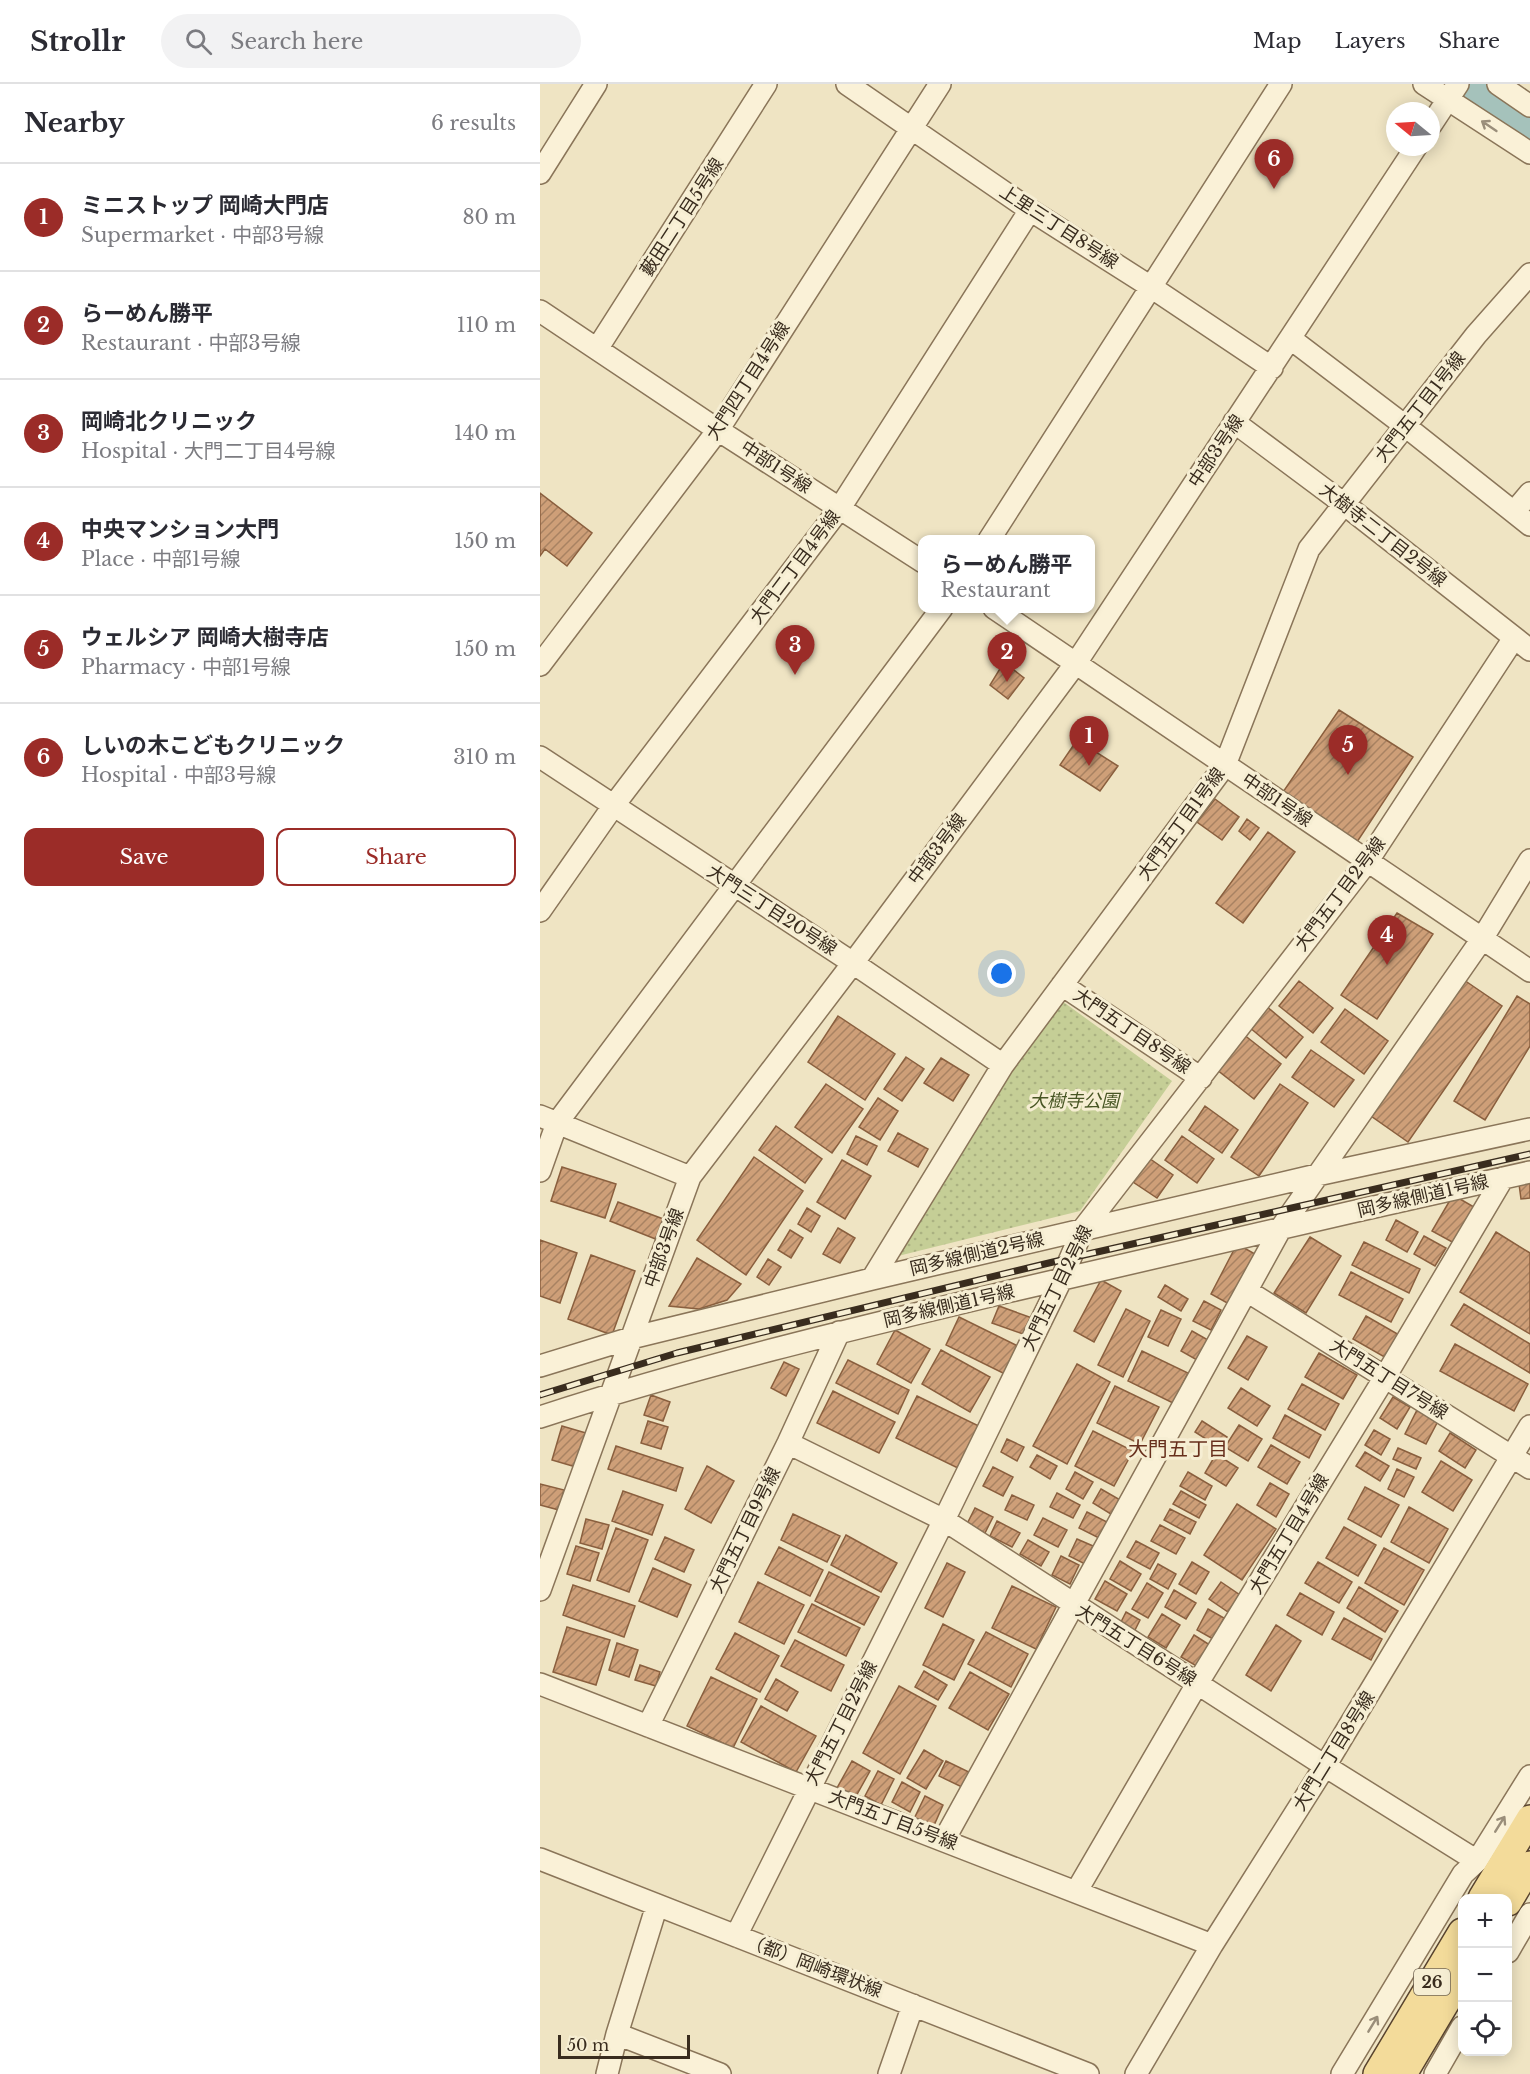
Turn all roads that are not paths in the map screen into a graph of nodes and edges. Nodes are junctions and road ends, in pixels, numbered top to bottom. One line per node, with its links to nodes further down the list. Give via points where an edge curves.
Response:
1 (596, 84): 14 (street)
2 (766, 84): 20 (street, 藪田二丁目5号線)
3 (847, 84): 11 (street, 上里三丁目8号線)
4 (940, 84): 11 (street, 大門四丁目4号線)
5 (1281, 84): 17 (street)
6 (1424, 84): 8 (street)
7 (1498, 84): 9 (street)
8 (1453, 91): 10 (street); 12 (street, one-way to 8)
9 (1530, 106)
10 (1440, 111)
11 (912, 128): 15 (street, 上里三丁目8号線); 24 (street, 大門四丁目4号線)
12 (1530, 153)
13 (1410, 156): 19 (street, 中部3号線)
14 (540, 173)
15 (1030, 210): 17 (street, 上里三丁目8号線); 27 (street, 大門二丁目4号線)
16 (1530, 274): 23 (street, 大門五丁目1号線)
17 (1151, 287): 21 (street, 上里三丁目8号線); 29 (street)
18 (540, 311): 20 (street, 中部1号線)
19 (1291, 339): 21 (street, 中部3号線); 23 (street)
20 (597, 349): 24 (street, 中部1号線)
21 (1272, 368): 22 (street, 中部3号線)
22 (1234, 422): 26 (street, 大樹寺二丁目2号線); 34 (street, 中部3号線)
23 (1404, 425): 26 (street, 大門五丁目1号線); 28 (street)
24 (718, 430): 27 (street, 中部1号線); 35 (street, 大門四丁目4号線)
25 (1530, 493): 28 (street)
26 (1344, 504): 33 (street, 大樹寺二丁目2号線); 37 (street, 大門五丁目1号線, via 1309,549)
27 (840, 508): 30 (street, 中部1号線); 38 (street, 大門二丁目4号線)
28 (1522, 519)
29 (992, 535)
30 (918, 559)
31 (939, 613): 41 (street)
32 (1000, 613): 34 (street, 中部1号線)
33 (1522, 644): 40 (street, 大門五丁目2号線)
34 (1076, 663): 37 (street, 中部1号線); 44 (street, 中部3号線)
35 (540, 665)
36 (540, 757): 38 (street, 大門三丁目20号線)
37 (1225, 765): 40 (street, 中部1号線); 46 (street, 大門五丁目1号線)
38 (614, 805): 41 (street, 大門三丁目20号線); 42 (street, 大門二丁目4号線)
39 (1530, 860): 43 (street)
40 (1367, 862): 43 (street, 中部1号線); 48 (street, 大門五丁目2号線)
41 (735, 885): 44 (street, 大門三丁目20号線); 49 (street)
42 (540, 911)
43 (1482, 939): 45 (street, 中部1号線); 53 (street)
44 (853, 963): 47 (street, 大門三丁目20号線); 54 (street, 中部3号線)
45 (1530, 971)
46 (1062, 985): 47 (street, 大門五丁目1号線); 48 (street, 大門五丁目8号線)
47 (1003, 1065): 58 (street, 大門五丁目1号線)
48 (1201, 1078): 57 (street, 大門五丁目2号線)
49 (549, 1120): 51 (street); 54 (street)
50 (1528, 1126): 53 (street, 岡多線側道2号線)
51 (540, 1171)
52 (1530, 1172): 55 (street, 岡多線側道1号線)
53 (1317, 1175): 56 (street); 57 (street, 岡多線側道2号線)
54 (690, 1177): 62 (street, 中部3号線)
55 (1503, 1178): 56 (street, 岡多線側道1号線); 64 (street, 大門五丁目4号線)
56 (1281, 1228): 59 (street, 岡多線側道1号線); 60 (street)
57 (1083, 1229): 58 (street, 岡多線側道2号線); 59 (street, 大門五丁目2号線)
58 (872, 1279): 62 (street, 岡多線側道2号線)
59 (1061, 1280): 61 (street, 岡多線側道1号線); 71 (street, 大門五丁目2号線)
60 (1247, 1291): 64 (street, 大門五丁目7号線); 73 (street)
61 (839, 1332): 65 (street, 岡多線側道1号線); 68 (street, 大門五丁目9号線)
62 (631, 1338): 63 (street, 岡多線側道2号線); 65 (street, 中部3号線)
63 (540, 1366)
64 (1385, 1377): 69 (street, 大門五丁目7号線); 75 (street, 大門五丁目4号線)
65 (612, 1393): 66 (street, 岡多線側道1号線); 72 (street, 中部3号線)
66 (540, 1417)
67 (1530, 1426): 69 (street, 大門二丁目8号線)
68 (788, 1443): 71 (street, 大門五丁目6号線); 76 (street, 大門五丁目9号線)
69 (1512, 1456): 70 (street, 大門五丁目7号線); 77 (street, 大門二丁目8号線)
70 (1530, 1468)
71 (944, 1520): 73 (street, 大門五丁目6号線); 79 (street, 大門五丁目2号線)
72 (540, 1590)
73 (1073, 1605): 75 (street, 大門五丁目6号線); 81 (street)
74 (540, 1684): 76 (street, 大門五丁目5号線)
75 (1197, 1684): 77 (street, 大門五丁目6号線); 85 (street, 大門五丁目4号線)
76 (648, 1726): 79 (street, 大門五丁目5号線)
77 (1325, 1766): 83 (street, 大門五丁目6号線); 92 (street, 大門二丁目8号線)
78 (1530, 1776): 83 (street, one-way to 78)
79 (809, 1788): 81 (street, 大門五丁目5号線); 90 (street, 大門五丁目2号線)
80 (1530, 1819): 86 (main road)
81 (944, 1840): 85 (street, 大門五丁目5号線)
82 (540, 1859): 88 (street, （都）岡崎環状線)
83 (1477, 1861): 104 (street, one-way to 83, via 1463,1874)
84 (1530, 1865): 87 (main road)
85 (1076, 1892): 92 (street, 大門五丁目5号線)
86 (1485, 1894)
87 (1512, 1895)
88 (657, 1905): 90 (street, （都）岡崎環状線); 96 (street)
89 (1530, 1914): 93 (street)
90 (736, 1936): 95 (street, （都）岡崎環状線)
91 (1458, 1941): 98 (main road, 26)
92 (1212, 1945): 103 (street, 大門二丁目8号線)
93 (1510, 1948)
94 (1458, 1981): 98 (main road, 26)
95 (912, 2005): 101 (street); 102 (street, （都）岡崎環状線)
96 (617, 2034): 99 (street); 100 (street)
97 (1458, 2034): 107 (street)
98 (1414, 2035): 105 (main road, 26); 106 (main road, 26)
99 (607, 2074)
100 (720, 2074)
101 (889, 2074)
102 (1088, 2074)
103 (1136, 2074)
104 (1342, 2074)
105 (1377, 2074)
106 (1403, 2074)
107 (1434, 2074)

